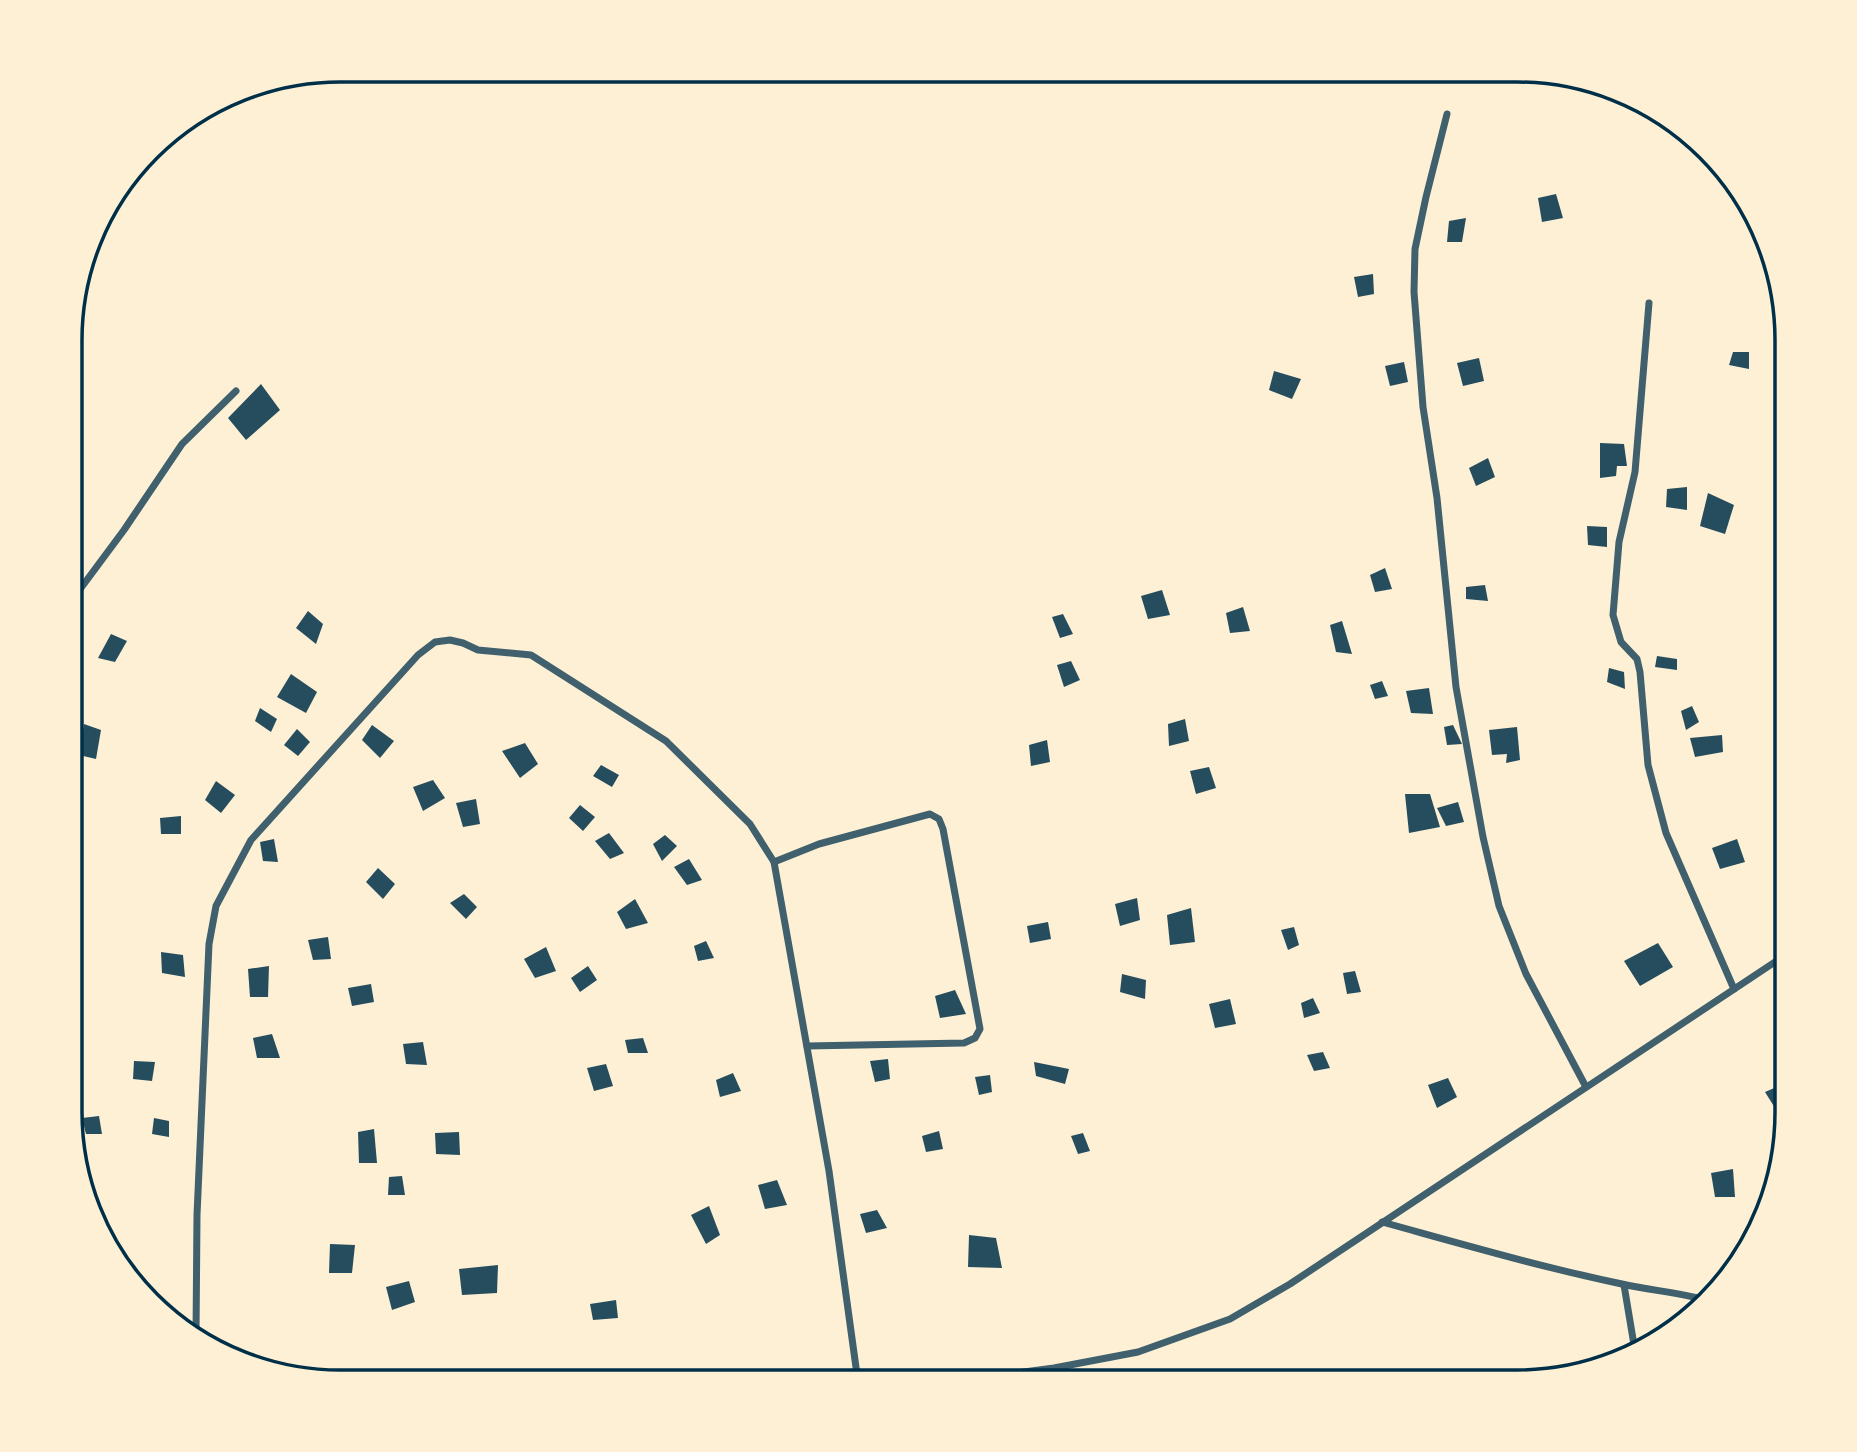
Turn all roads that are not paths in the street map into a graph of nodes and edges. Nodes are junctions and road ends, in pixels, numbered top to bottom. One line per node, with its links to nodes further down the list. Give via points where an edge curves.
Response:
1 (1447, 114): 9 (street, via 1415,249 1414,292 1456,687 1499,906 1526,974)
2 (1649, 303): 7 (street, via 1635,472 1619,542 1613,615 1616,630 1640,671 1648,765 1667,833)
3 (236, 391): 4 (street, via 182,444)
4 (82, 587)
5 (775, 862): 8 (street); 8 (street, via 818,844 930,814 939,818 980,1030 964,1043); 13 (street, via 750,824 666,741 531,655 478,650 450,640 435,642 418,655 251,840 216,906 209,958)
6 (1775, 962): 7 (street)
7 (1734, 989): 9 (street)
8 (807, 1046): 15 (street)
9 (1586, 1087): 10 (street)
10 (1382, 1222): 11 (street); 16 (street, via 1230,1319 1138,1352)
11 (1624, 1285): 12 (street); 14 (street)
12 (1696, 1297)
13 (196, 1325)
14 (1634, 1341)
15 (856, 1370)
16 (1039, 1370)

